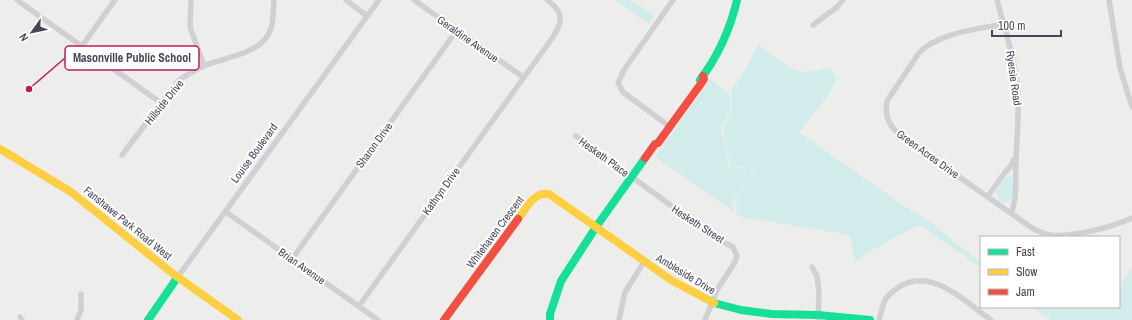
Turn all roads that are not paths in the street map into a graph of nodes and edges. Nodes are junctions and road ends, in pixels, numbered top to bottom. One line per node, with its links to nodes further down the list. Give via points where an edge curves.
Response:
1 (17, 0): 19 (street)
2 (115, 0): 19 (street)
3 (191, 0): 20 (street, via 190,27)
4 (274, 0): 20 (street, Hillside Drive, via 271,28 265,40 253,49)
5 (346, 0): 15 (street)
6 (379, 0): 15 (street, Louise Boulevard)
7 (414, 0): 14 (street, Geraldine Avenue)
8 (547, 0): 21 (street, Kathryn Drive, via 558,10 560,22 553,37)
9 (673, 0): 24 (street, via 624,70 618,83 623,92)
10 (737, 0): 24 (street, via 728,33 703,76 704,79)
11 (843, 0): 17 (street)
12 (997, 0): 16 (street, Ryersie Road)
13 (1109, 0): 23 (street, via 1120,68)
14 (421, 2): 18 (street, Geraldine Avenue)
15 (367, 16): 31 (street, Louise Boulevard)
16 (1003, 24): 28 (street, Ryersie Road, via 1017,82 1019,112); 30 (street, Green Acres Drive, via 937,40 924,47 891,94 886,109 890,125 902,137)
17 (813, 25)
18 (457, 30): 21 (street, Geraldine Avenue); 35 (street, Sharon Drive)
19 (82, 46): 22 (street)
20 (204, 66): 22 (street, Hillside Drive, via 179,80)
21 (523, 77): 41 (street, Kathryn Drive)
22 (161, 103): 27 (street, Hillside Drive)
23 (1132, 107)
24 (669, 125): 29 (street)
25 (576, 136): 29 (street, Hesketh Place)
26 (0, 149): 38 (street, Fanshawe Park Road West, via 71,192)
27 (122, 154)
28 (1016, 157): 30 (street); 32 (street, Ryersie Road, via 1015,204)
29 (632, 177): 34 (street); 40 (street, Hesketh Street, via 714,237 734,247 737,256 735,262 720,283)
30 (988, 196): 32 (street, Green Acres Drive)
31 (226, 212): 35 (street, Brian Avenue); 38 (street, Louise Boulevard)
32 (1011, 213): 33 (street, Green Acres Drive, via 1042,234 1063,236)
33 (1132, 218)
34 (596, 227): 36 (street, Ambleside Drive); 47 (street, Whitehaven Crescent, via 549,194 544,193 535,197); 48 (street, via 561,281)
35 (292, 259): 41 (street, Brian Avenue)
36 (644, 262): 40 (street, Ambleside Drive); 49 (street, via 625,292)
37 (812, 267): 42 (street, via 818,276)
38 (177, 278): 44 (street, Louise Boulevard); 45 (street, Fanshawe Park Road West)
39 (81, 294): 43 (street, via 81,310)
40 (712, 303): 42 (street, Ambleside Drive, via 741,310); 50 (street)
41 (359, 306): 46 (street, Brian Avenue)
42 (818, 317): 51 (street, Ambleside Drive)
43 (76, 320)
44 (148, 320)
45 (238, 320)
46 (378, 320)
47 (444, 320)
48 (550, 320)
49 (619, 320)
50 (705, 320)
51 (870, 320)
52 (879, 320): 53 (street, via 884,302 892,293 903,284 918,280 937,283 948,289)
53 (991, 320)

